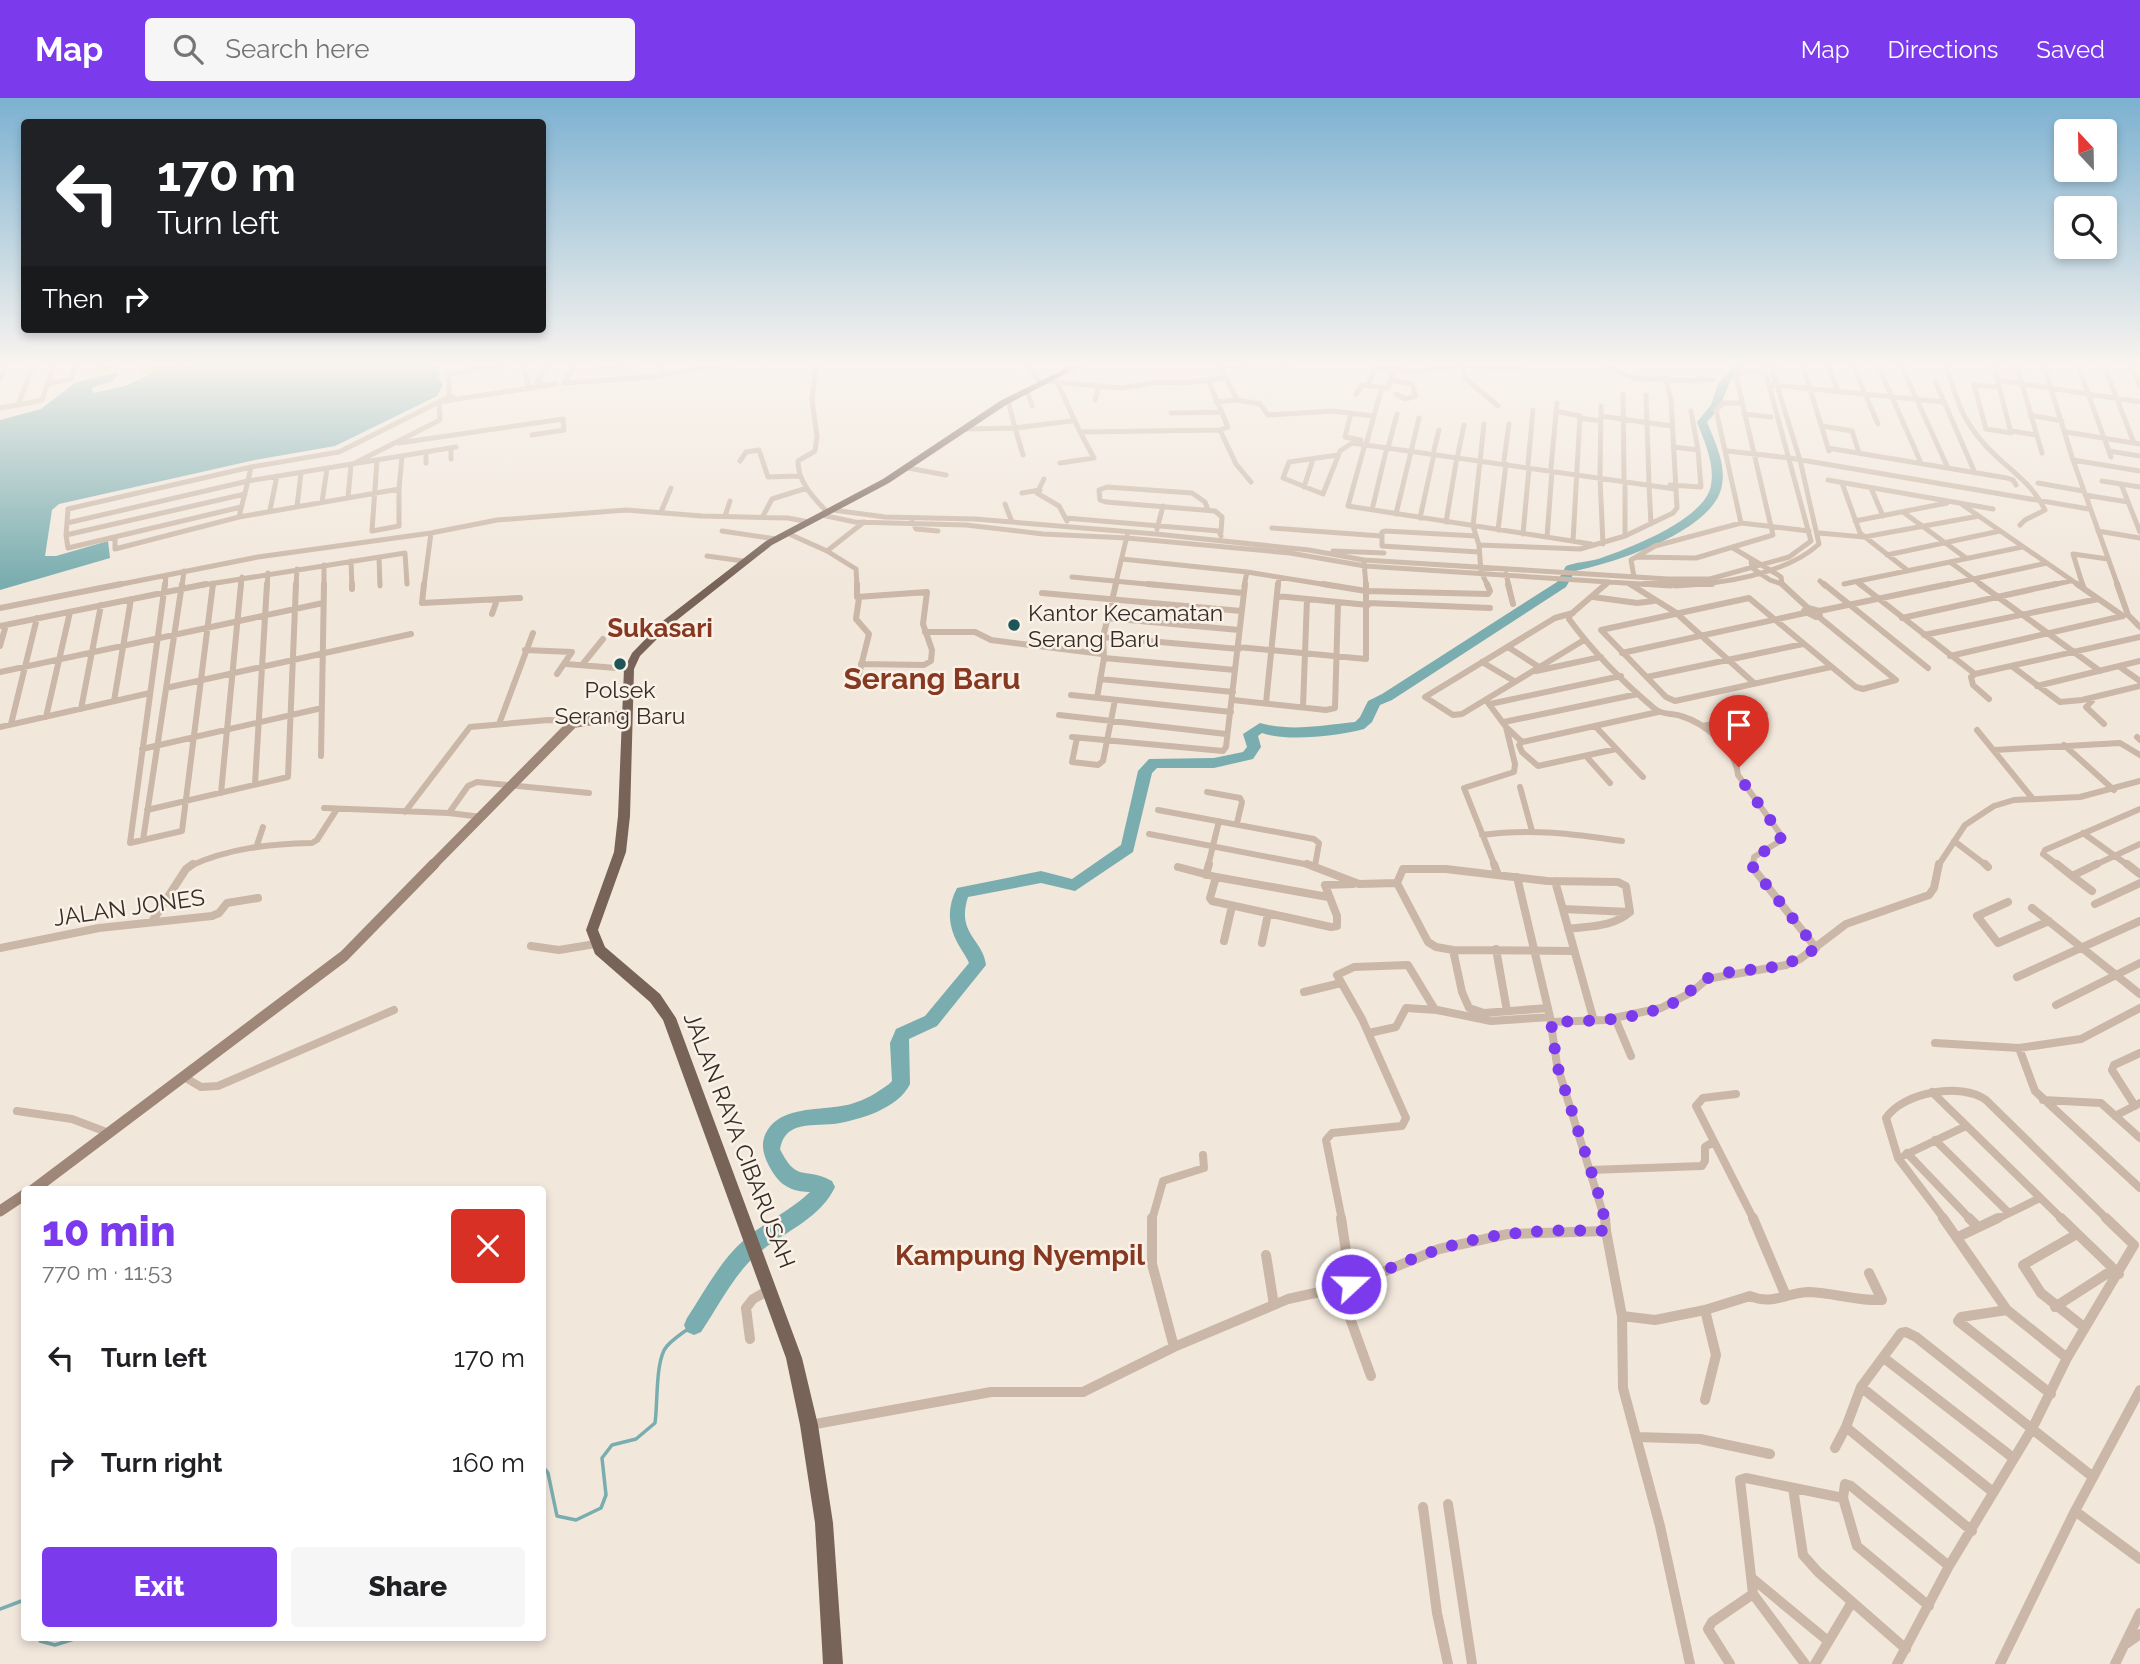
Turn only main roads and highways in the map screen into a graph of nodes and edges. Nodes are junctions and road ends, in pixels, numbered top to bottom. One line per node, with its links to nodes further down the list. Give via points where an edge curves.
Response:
1 (955, 436): 2 (main road, JALAN RAYA CIBARUSAH, via 908,468 743,561 636,654 629,669 625,715 623,832 617,862 593,922 595,944 666,1012 788,1338 809,1425 829,1557)
2 (833, 1664)

